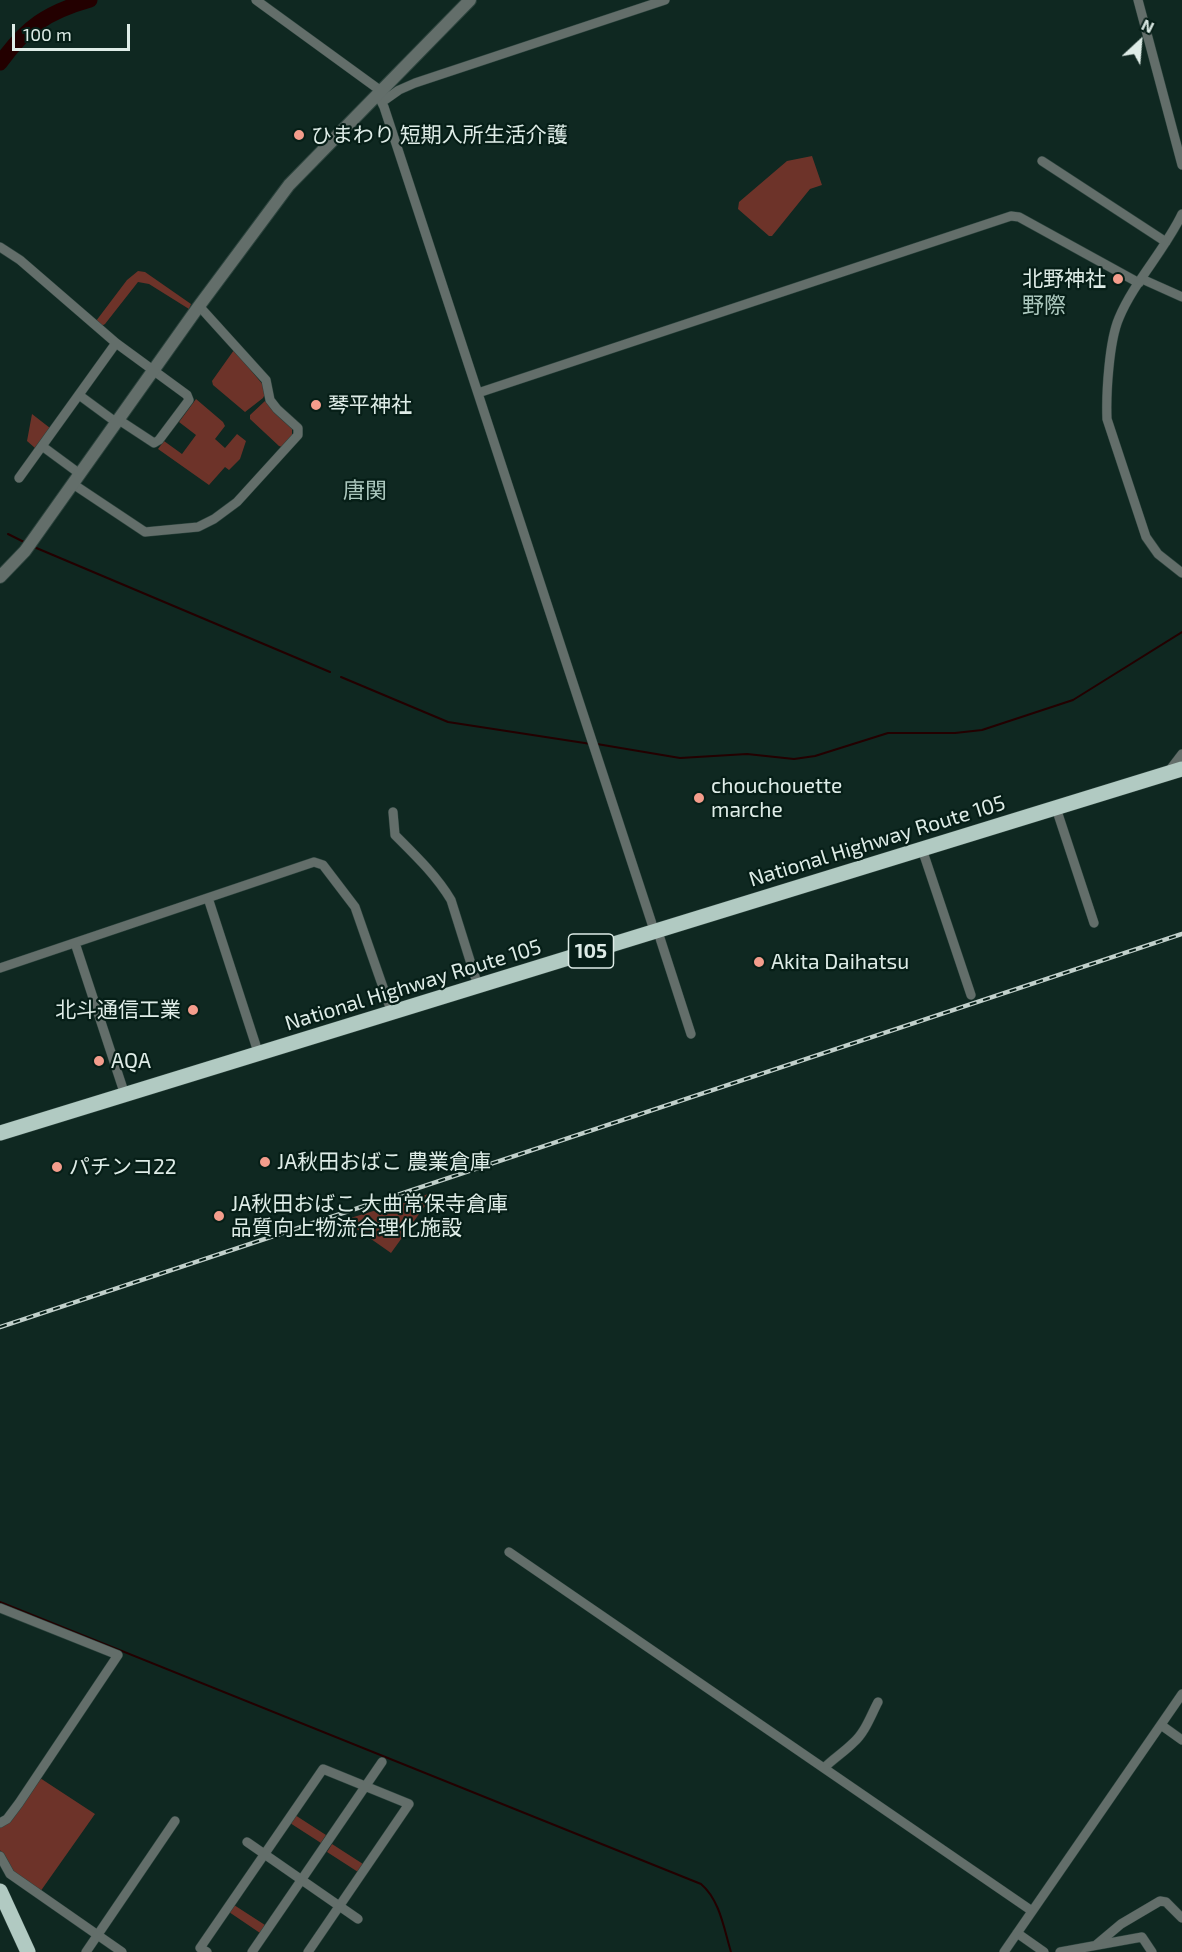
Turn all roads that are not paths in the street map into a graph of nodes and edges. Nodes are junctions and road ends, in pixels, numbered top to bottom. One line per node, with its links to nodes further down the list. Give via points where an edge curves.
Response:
1 (256, 0): 5 (street)
2 (470, 0): 5 (street)
3 (665, 0): 5 (street)
4 (1138, 0): 7 (street)
5 (380, 96): 13 (street, via 289,185); 16 (street)
6 (1042, 161): 9 (street)
7 (1182, 165)
8 (1182, 214): 9 (street)
9 (1166, 242): 11 (street)
10 (0, 247): 14 (street)
11 (1141, 281): 12 (street); 16 (street, via 1011,216); 22 (street, via 1119,318 1113,339 1107,419 1146,537 1158,554)
12 (1182, 297)
13 (199, 306): 15 (street); 21 (street, via 266,380 270,400 298,428 298,435 237,502 198,527 145,532)
14 (116, 343): 15 (street); 17 (street)
15 (154, 371): 18 (street); 18 (street, via 189,400 153,443)
16 (478, 393): 32 (street)
17 (79, 395): 18 (street); 19 (street)
18 (118, 422): 21 (street)
19 (42, 446): 20 (street); 21 (street)
20 (19, 478)
21 (76, 479): 23 (street, via 30,545)
22 (1182, 573)
23 (0, 577)
24 (1182, 754): 26 (street)
25 (1182, 769): 26 (highway, National Highway Route 105 / 105)
26 (1166, 774): 27 (highway, National Highway Route 105 / 105)
27 (1056, 808): 29 (highway, National Highway Route 105 / 105); 31 (street)
28 (393, 812): 35 (street, via 394,835 451,900)
29 (922, 849): 32 (highway, National Highway Route 105 / 105); 36 (street)
30 (208, 898): 33 (street); 37 (street, via 314,862 323,865 355,907); 39 (street)
31 (1094, 923)
32 (656, 932): 35 (highway, National Highway Route 105 / 105); 38 (street)
33 (75, 944): 34 (street); 40 (street)
34 (0, 968)
35 (478, 986): 37 (highway, National Highway Route 105 / 105)
36 (971, 995)
37 (392, 1013): 39 (highway, National Highway Route 105 / 105)
38 (691, 1034)
39 (259, 1055): 40 (highway, National Highway Route 105 / 105)
40 (125, 1095): 41 (highway, National Highway Route 105 / 105)
41 (0, 1133)
42 (509, 1552): 49 (street)
43 (0, 1608): 52 (street, via 118,1655 19,1803)
44 (1182, 1694): 46 (street)
45 (878, 1702): 49 (street, via 859,1737)
46 (1161, 1725): 47 (street); 59 (street)
47 (1182, 1740)
48 (382, 1762): 50 (street)
49 (824, 1768): 59 (street)
50 (365, 1786): 54 (street, via 324,1769); 56 (street); 58 (street, via 409,1804)
51 (175, 1821): 64 (street)
52 (0, 1823)
53 (246, 1842): 54 (street)
54 (265, 1854): 56 (street); 70 (street, via 200,1948)
55 (0, 1856): 64 (street, via 10,1874)
56 (301, 1880): 58 (street); 71 (street)
57 (0, 1891): 67 (highway)
58 (339, 1906): 62 (street); 72 (street)
59 (1032, 1911): 63 (street)
60 (0, 1916): 66 (highway)
61 (1182, 1918): 65 (street, via 1160,1900)
62 (358, 1919)
63 (1017, 1933): 73 (street); 74 (street)
64 (97, 1935): 68 (street); 69 (street)
65 (1096, 1945): 75 (street); 76 (street, via 1142,1937)
66 (16, 1952)
67 (28, 1952)
68 (86, 1952)
69 (122, 1952)
70 (207, 1952)
71 (252, 1952)
72 (308, 1952)
73 (1004, 1952)
74 (1044, 1952)
75 (1060, 1952)
76 (1152, 1952)

